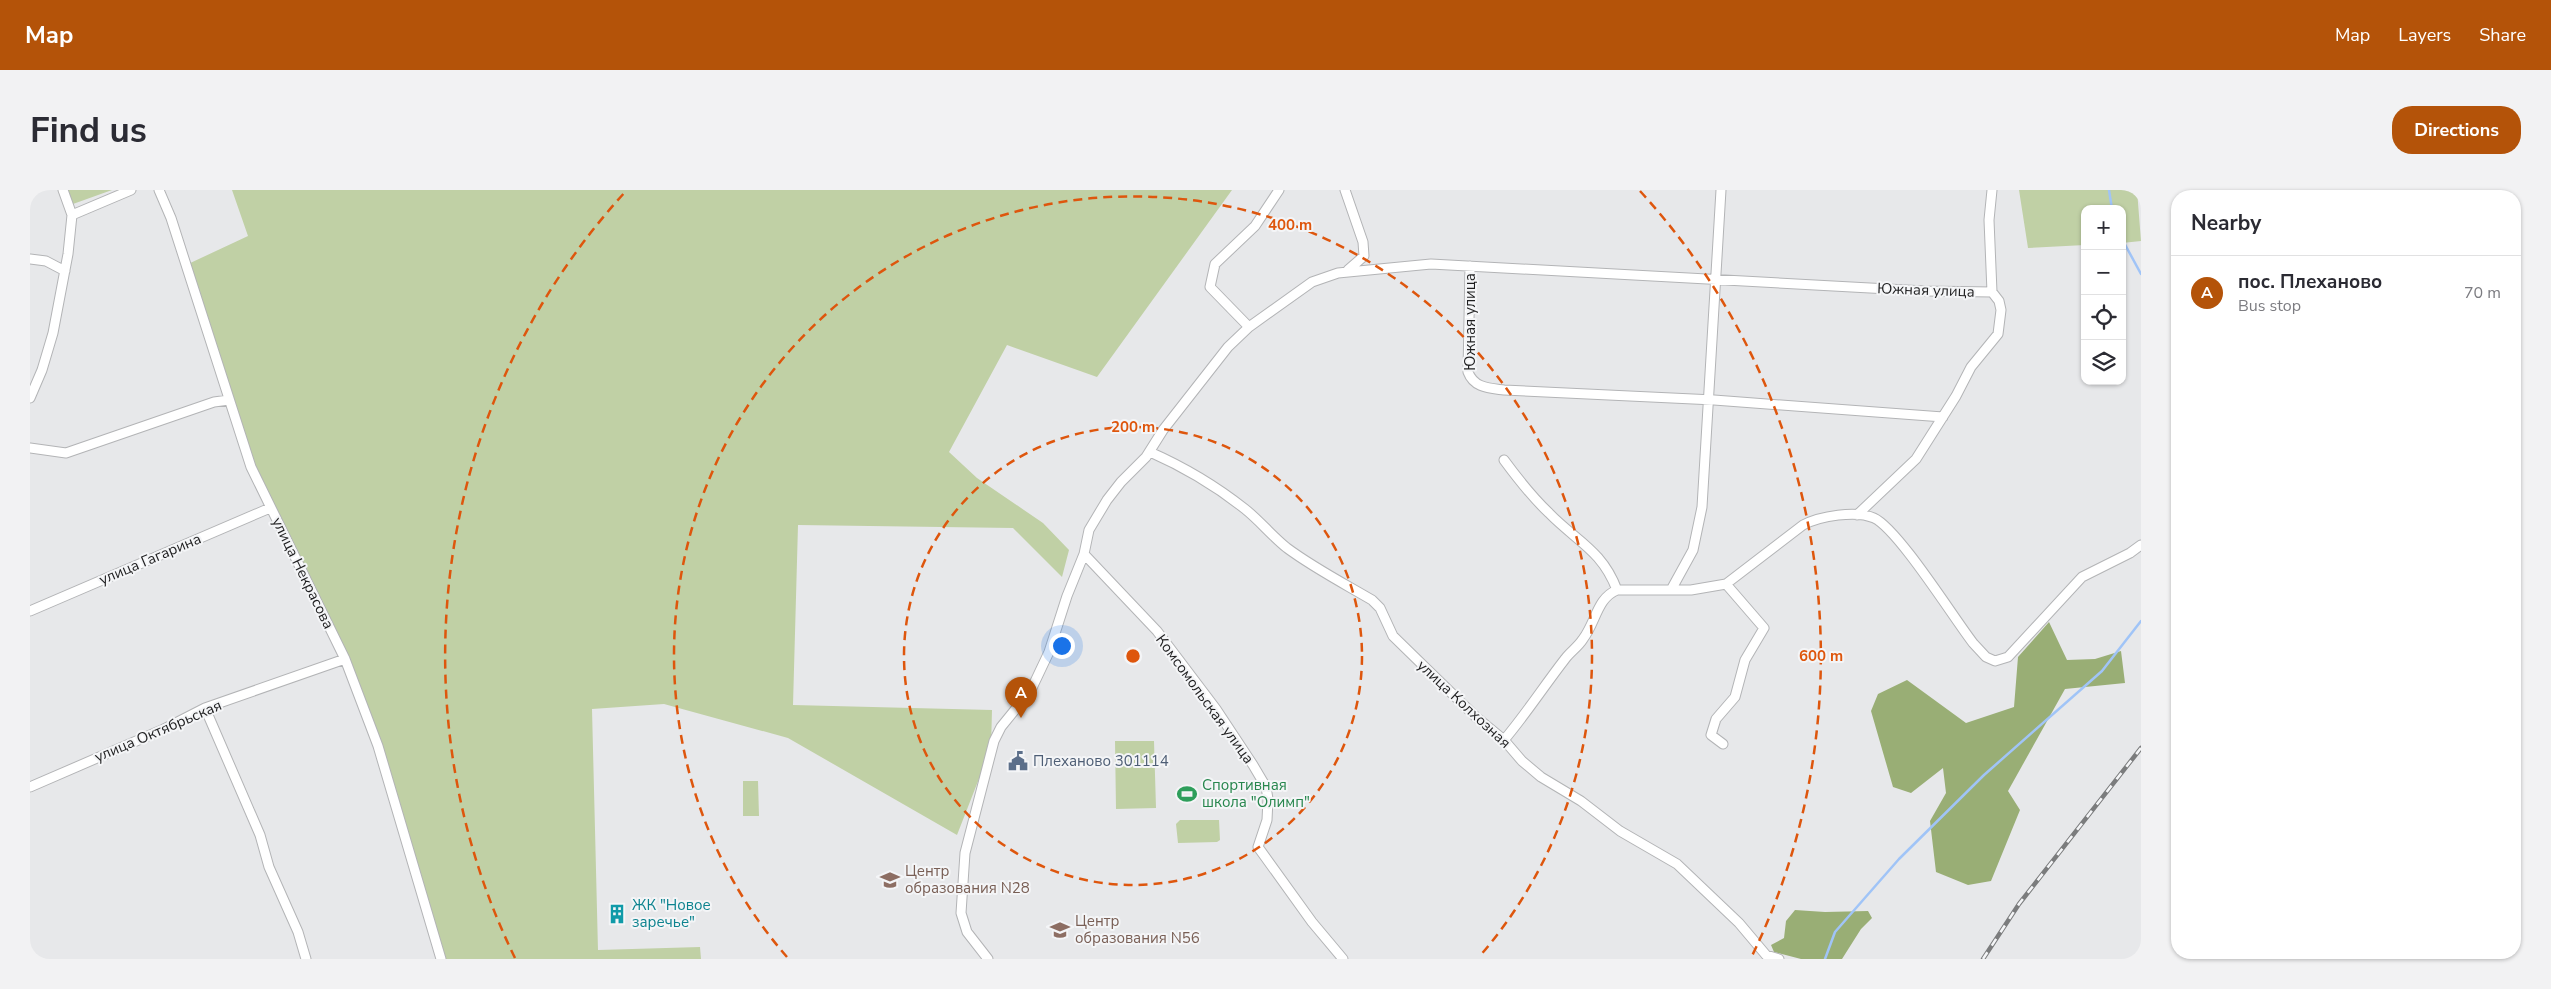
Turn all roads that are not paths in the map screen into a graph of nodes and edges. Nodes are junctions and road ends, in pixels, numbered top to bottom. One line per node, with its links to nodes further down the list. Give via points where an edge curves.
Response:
1 (63, 190): 8 (street)
2 (131, 190): 8 (street)
3 (159, 190): 17 (street, улица Некрасова, via 171,218)
4 (1279, 190): 15 (street, via 1255,226 1215,264 1210,287)
5 (1344, 190): 12 (street, via 1363,242 1364,256)
6 (1721, 190): 13 (street)
7 (1992, 190): 14 (street, via 1989,220)
8 (72, 215): 11 (street)
9 (30, 259): 11 (street, via 46,261)
10 (1470, 266): 12 (street, Южная улица, via 1431,264); 13 (street, Южная улица); 18 (street, Южная улица, via 1468,372 1478,385 1504,390)
11 (65, 271): 16 (street, via 53,333)
12 (1342, 272): 15 (street, via 1312,282)
13 (1715, 280): 14 (street, Южная улица); 18 (street)
14 (1992, 292): 19 (street, Южная улица, via 2000,305 2000,330 1971,367)
15 (1249, 327): 21 (street, via 1220,357 1163,430)
16 (30, 398)
17 (229, 400): 20 (street, via 197,407 66,453); 23 (street, улица Некрасова, via 251,467)
18 (1707, 401): 19 (street, Южная улица); 29 (street, via 1700,522 1693,550)
19 (1943, 417): 24 (street, Южная улица, via 1916,459)
20 (30, 448)
21 (1150, 452): 26 (street, via 1107,500 1089,530); 33 (street, улица Колхозная, via 1211,484 1246,510 1286,547 1372,600 1380,608 1393,636)
22 (1504, 460): 28 (street, via 1548,513 1596,554)
23 (270, 508): 30 (street, улица Гагарина); 31 (street, улица Некрасова)
24 (1857, 515): 25 (street, via 1875,518 1889,529 1967,635 1992,661 2008,657 2082,577); 27 (street, via 1828,516 1810,521)
25 (2141, 545)
26 (1084, 554): 38 (street, via 1049,652 1031,690 1001,727 994,742 965,853 962,920 972,941); 39 (street, Комсомольская улица, via 1157,631 1240,743 1260,776 1268,799 1267,820 1258,846 1312,922)
27 (1726, 584): 29 (street); 34 (street, via 1764,628 1745,660 1735,697 1721,711 1712,727 1711,735)
28 (1618, 590): 29 (street); 33 (street, via 1603,600 1582,641 1566,657)
29 (1671, 590)
30 (30, 611)
31 (345, 659): 32 (street, улица Октябрьская); 37 (street, улица Некрасова, via 378,746)
32 (205, 708): 35 (street, улица Октябрьская); 36 (street, via 260,834 269,866 298,932)
33 (1504, 740): 40 (street, улица Колхозная, via 1541,777 1581,801 1620,831 1677,864 1766,955)
34 (1723, 744)
35 (30, 787)
36 (306, 959)
37 (441, 959)
38 (988, 959)
39 (1343, 959)
40 (1779, 959)

